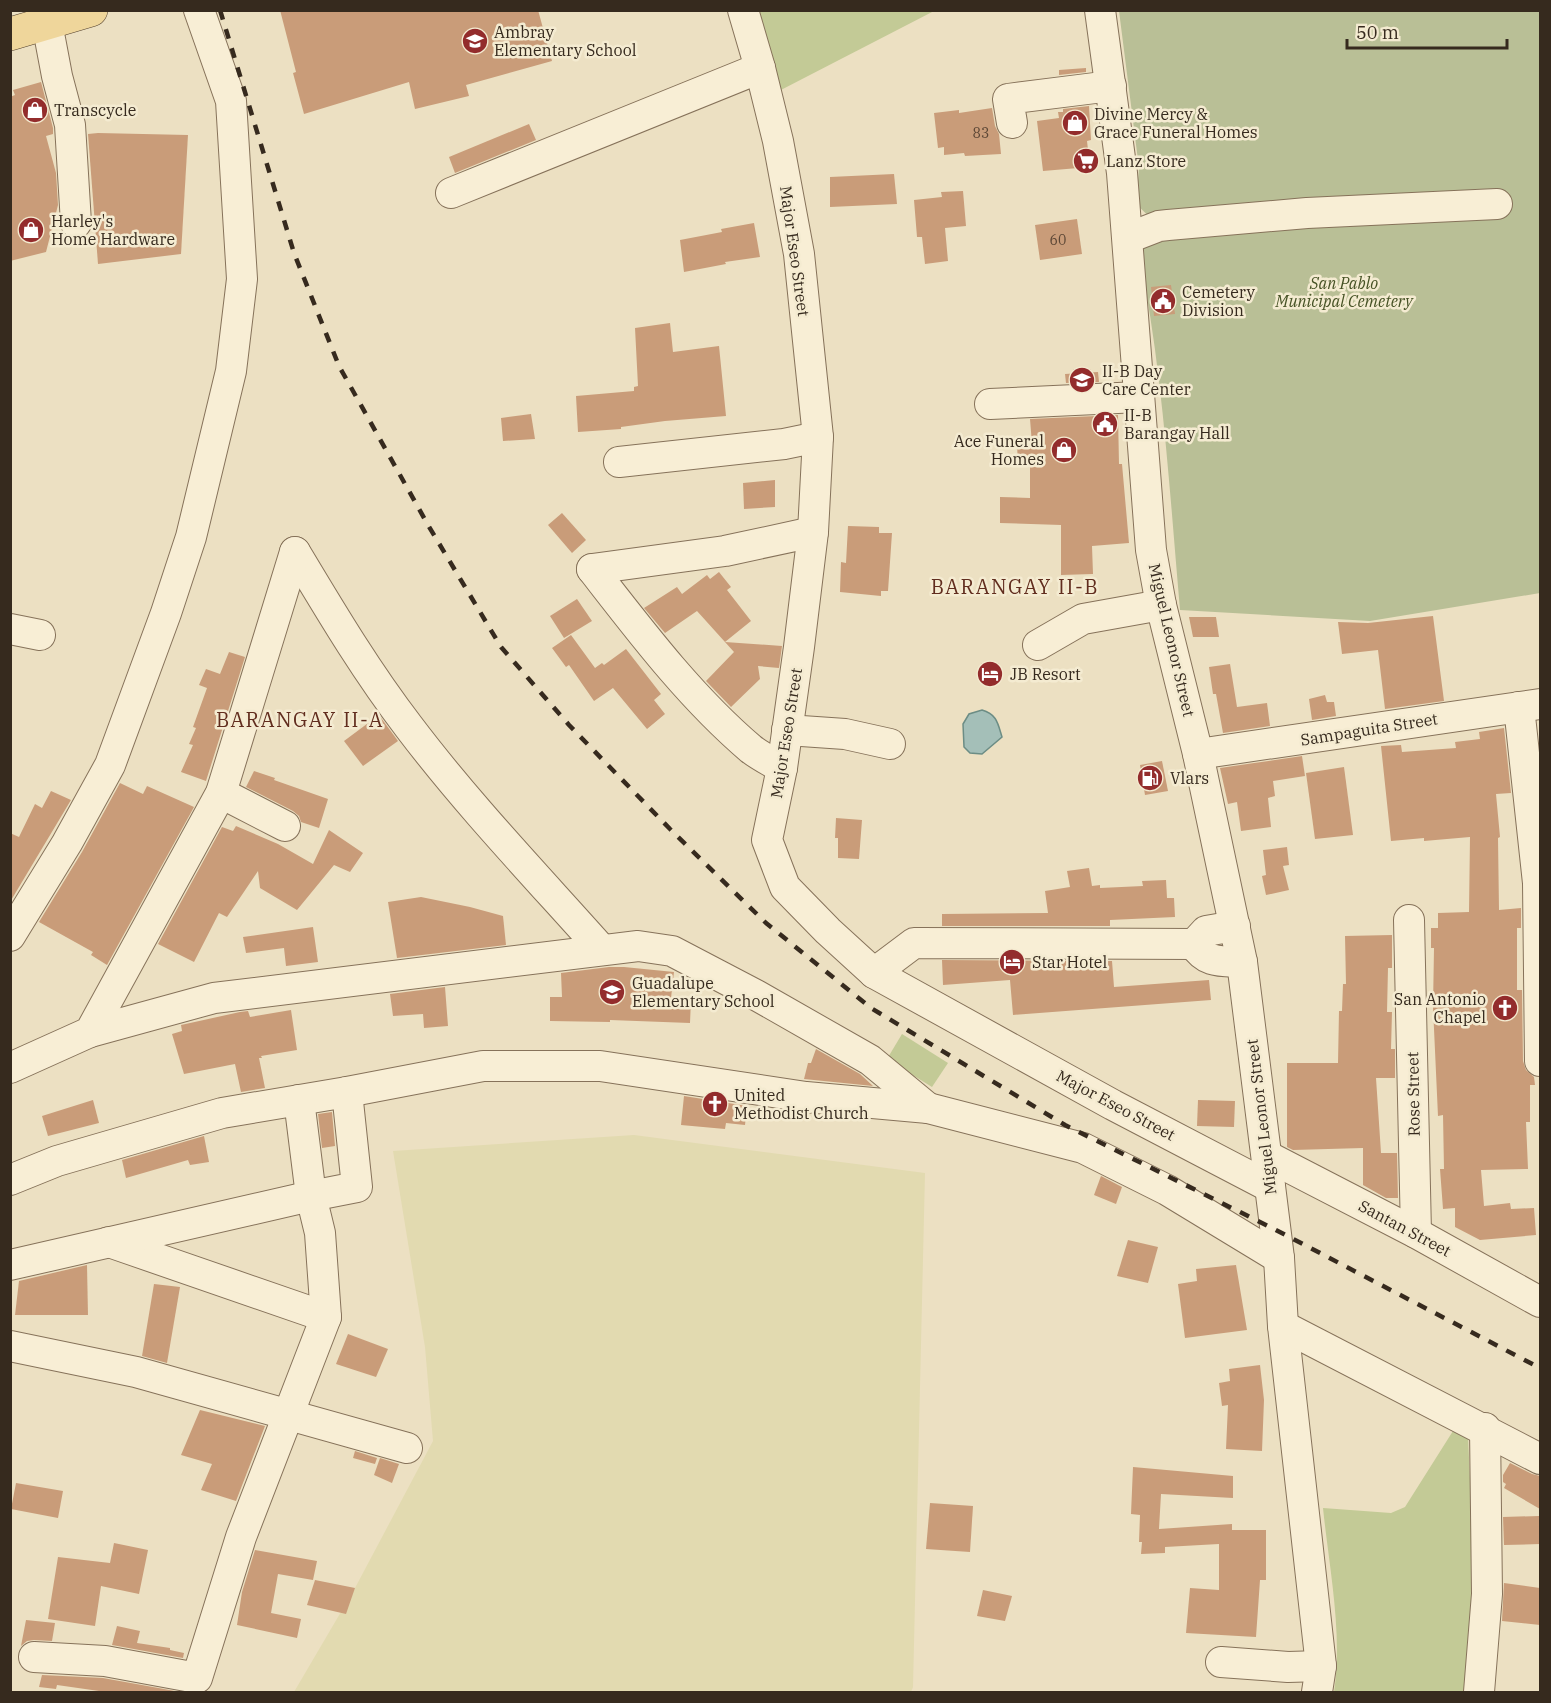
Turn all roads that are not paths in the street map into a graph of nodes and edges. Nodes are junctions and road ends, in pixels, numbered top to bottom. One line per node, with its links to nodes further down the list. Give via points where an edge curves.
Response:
1 (92, 10): 5 (main road)
2 (200, 10): 33 (street, via 231,101 242,279 231,371 191,537 110,765)
3 (743, 10): 7 (street, Major Eseo Street)
4 (1100, 10): 8 (street, Miguel Leonor Street)
5 (47, 23): 6 (main road); 12 (street, via 70,125)
6 (10, 34)
7 (760, 68): 10 (street); 16 (street, Major Eseo Street, via 799,254)
8 (1111, 86): 9 (street, via 1008,99); 13 (street, Miguel Leonor Street)
9 (1012, 123)
10 (451, 194)
11 (1497, 204): 13 (street, via 1308,213 1168,225)
12 (76, 223)
13 (1128, 238): 14 (street, Miguel Leonor Street)
14 (1139, 397): 15 (street); 19 (street, Miguel Leonor Street, via 1151,550)
15 (990, 404)
16 (818, 437): 17 (street); 18 (street, Major Eseo Street)
17 (620, 462)
18 (813, 532): 24 (street, Major Eseo Street); 27 (street, via 725,551 592,569 691,690 752,750)
19 (1161, 605): 22 (street, via 1083,620); 26 (street, Miguel Leonor Street)
20 (10, 629): 21 (street)
21 (40, 634)
22 (1038, 645)
23 (1530, 705): 26 (street, Sampaguita Street); 30 (street)
24 (787, 730): 25 (street, via 845,734); 27 (street, Major Eseo Street)
25 (890, 744)
26 (1198, 754): 32 (street, Miguel Leonor Street)
27 (782, 768): 37 (street, Major Eseo Street, via 767,840 785,887)
28 (221, 793): 29 (street); 35 (street, via 295,552 352,649 409,728); 38 (street)
29 (285, 826)
30 (1539, 883): 39 (street)
31 (1409, 920): 48 (street, Rose Street)
32 (1235, 926): 34 (street, via 1206,931); 36 (street, Miguel Leonor Street)
33 (10, 936)
34 (1194, 944): 36 (street, via 1209,960); 37 (street, via 914,943)
35 (602, 950): 38 (street, via 214,998); 43 (street, via 638,946 672,951 870,1060)
36 (1242, 962): 44 (street, Miguel Leonor Street)
37 (874, 973): 46 (street, Major Eseo Street)
38 (90, 1032): 40 (street)
39 (1540, 1061)
40 (10, 1068)
41 (347, 1092): 42 (street); 43 (street, via 483,1066 600,1066 806,1097); 47 (street, via 357,1187)
42 (299, 1100): 45 (street, via 222,1113 57,1161); 47 (street)
43 (928, 1108): 50 (street, via 1083,1148 1167,1190)
44 (1267, 1156): 46 (street, Miguel Leonor Street); 48 (street, Santan Street)
45 (10, 1180)
46 (1270, 1187): 50 (street, Miguel Leonor Street)
47 (311, 1196): 49 (street); 53 (street, via 320,1233)
48 (1416, 1233): 52 (street, Santan Street)
49 (109, 1242): 51 (street); 53 (street)
50 (1279, 1258): 54 (street, Miguel Leonor Street)
51 (10, 1265)
52 (1540, 1302)
53 (326, 1317): 56 (street)
54 (1283, 1326): 57 (street); 62 (street, Miguel Leonor Street)
55 (10, 1346): 56 (street, via 136,1372)
56 (288, 1414): 58 (street); 60 (street, via 241,1537 197,1678 105,1661)
57 (1485, 1428): 59 (street); 63 (street, via 1487,1594)
58 (407, 1448)
59 (1540, 1458)
60 (34, 1657)
61 (1221, 1662): 62 (street, via 1288,1667)
62 (1319, 1679)
63 (1479, 1692)

